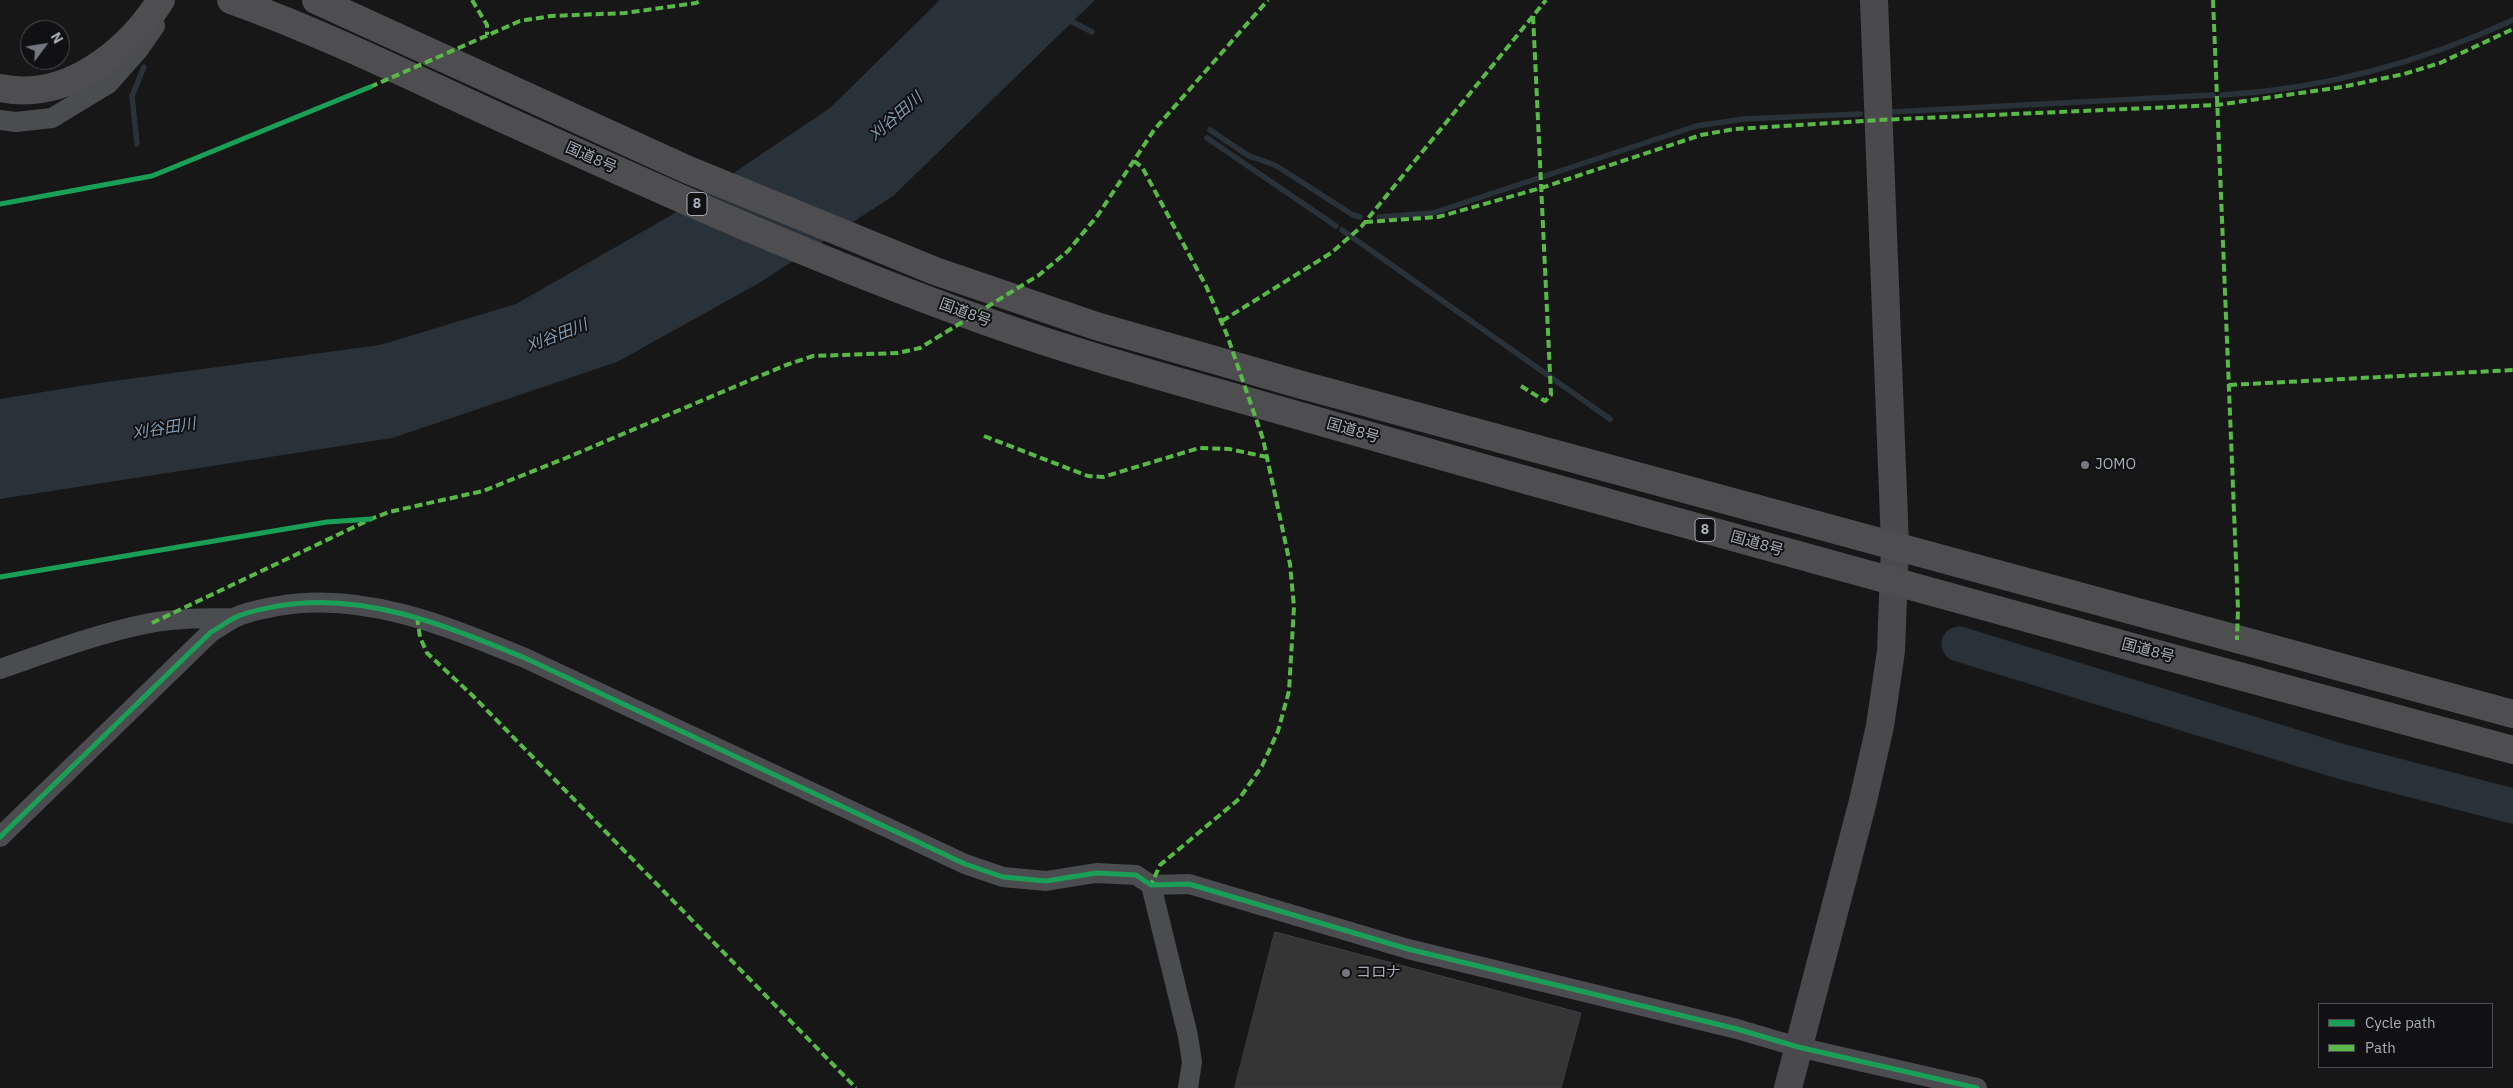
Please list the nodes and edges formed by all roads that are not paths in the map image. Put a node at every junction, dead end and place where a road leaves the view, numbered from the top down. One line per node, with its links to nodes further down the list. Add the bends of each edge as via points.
1 (161, 0): 6 (highway, via 148,21 126,42 103,62 70,82 44,90)
2 (173, 0): 7 (street, via 139,50 108,84 52,118 16,122)
3 (231, 0): 9 (highway, 国道8号 / 8, via 283,18 354,49 669,193 989,323 1150,373)
4 (316, 0): 8 (highway, 国道8号 / 8, via 695,172 935,271 1096,326 1256,372)
5 (1874, 0): 8 (street)
6 (0, 88)
7 (0, 120)
8 (1895, 545): 9 (street); 12 (highway, 国道8号 / 8)
9 (1895, 583): 13 (highway, 国道8号 / 8); 16 (street, via 1891,651 1880,726)
10 (234, 618): 11 (street, via 190,618 152,623 110,633); 14 (street, via 205,638); 15 (street, via 255,610 294,603 353,605 417,617 525,658 965,864 1003,877 1046,881 1104,873 1136,875)
11 (0, 669)
12 (2513, 714)
13 (2513, 750)
14 (0, 837)
15 (1151, 884): 16 (street, via 1189,884 1408,949); 17 (street, via 1188,1036 1192,1062)
16 (1798, 1047): 18 (street); 19 (street)
17 (1188, 1088)
18 (1788, 1088)
19 (1978, 1088)

